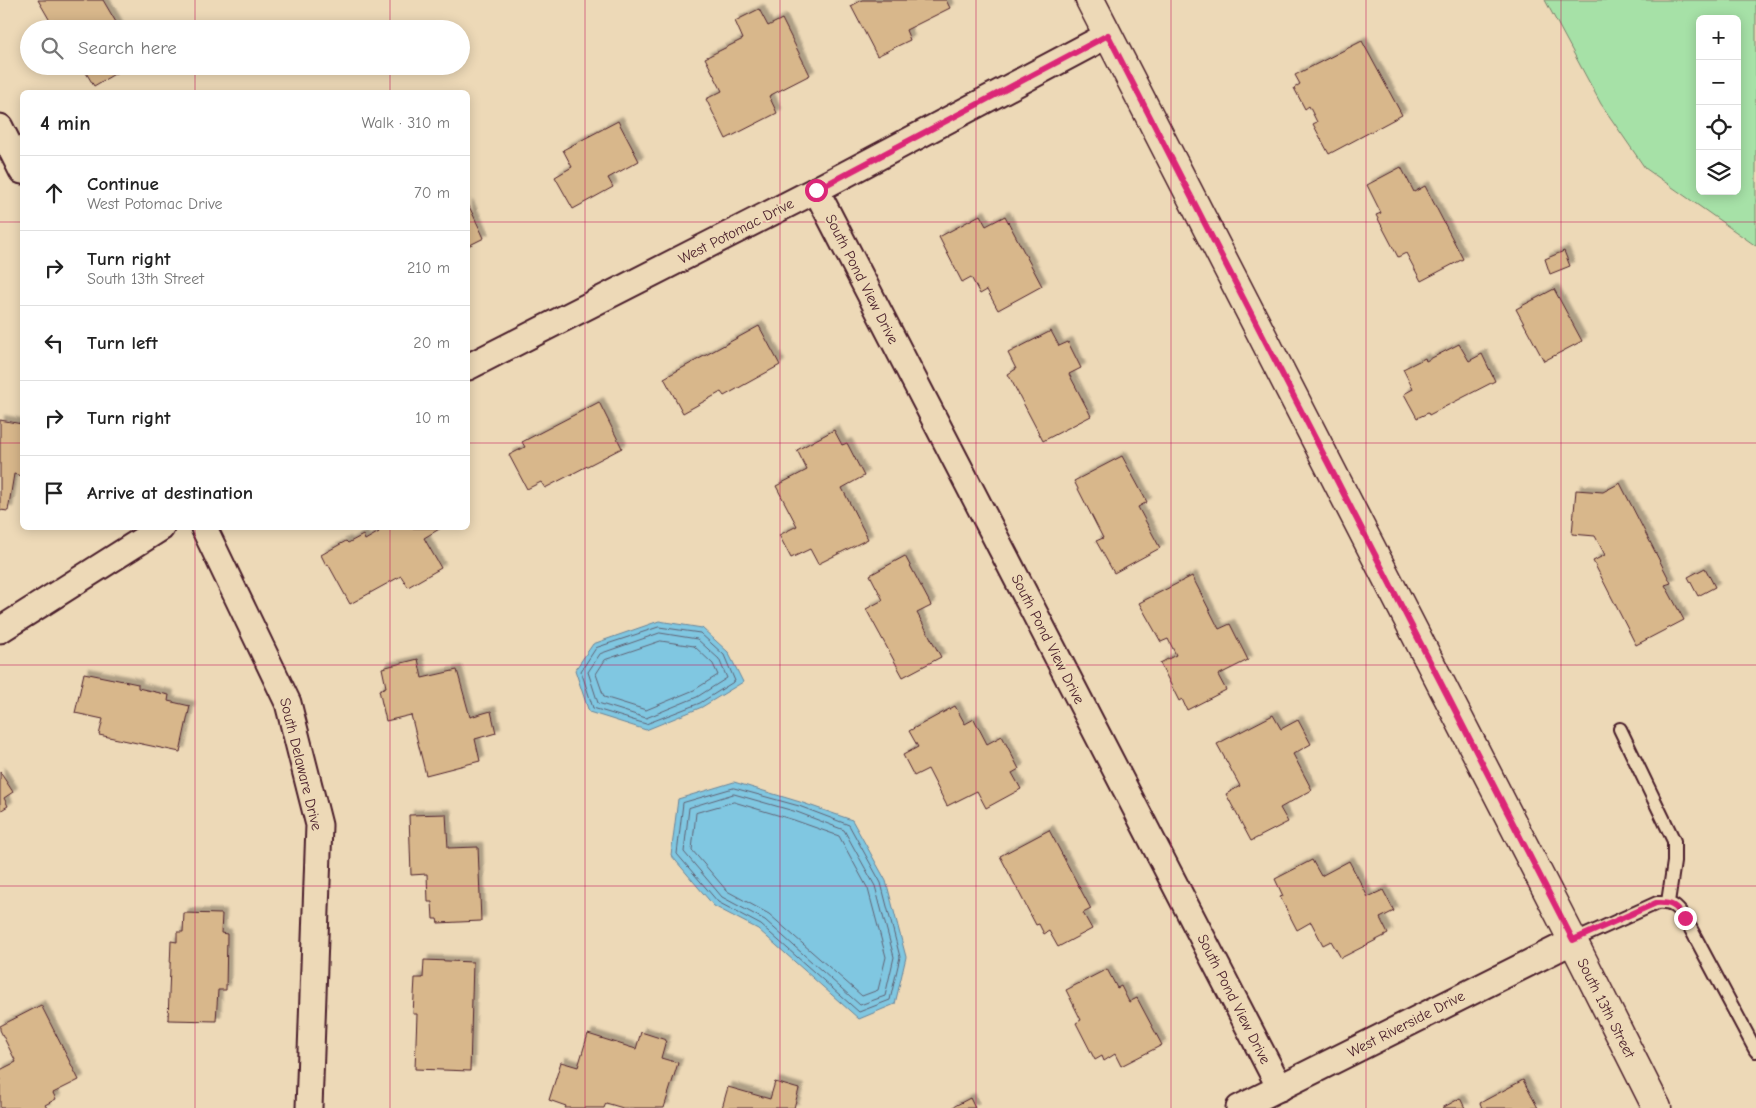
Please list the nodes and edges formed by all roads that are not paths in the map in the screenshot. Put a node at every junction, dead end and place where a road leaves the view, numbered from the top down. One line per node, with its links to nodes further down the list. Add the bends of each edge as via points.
1 (1090, 0): 2 (street, South 13th Street)
2 (1108, 35): 5 (street, West Potomac Drive); 12 (street, South 13th Street)
3 (0, 126): 4 (street)
4 (20, 167)
5 (816, 190): 6 (street, West Potomac Drive); 14 (street, South Pond View Drive)
6 (470, 366)
7 (158, 530): 9 (street)
8 (205, 530): 15 (street, South Delaware Drive, via 288,702 319,826)
9 (0, 630)
10 (1620, 729): 11 (lane, via 1674,841)
11 (1668, 902): 12 (lane, via 1656,903); 13 (lane, via 1676,906 1685,918)
12 (1573, 940): 14 (street, West Riverside Drive); 17 (street, South 13th Street)
13 (1756, 1051)
14 (1280, 1088): 16 (street, West Riverside Drive)
15 (309, 1108)
16 (1239, 1108)
17 (1657, 1108)

